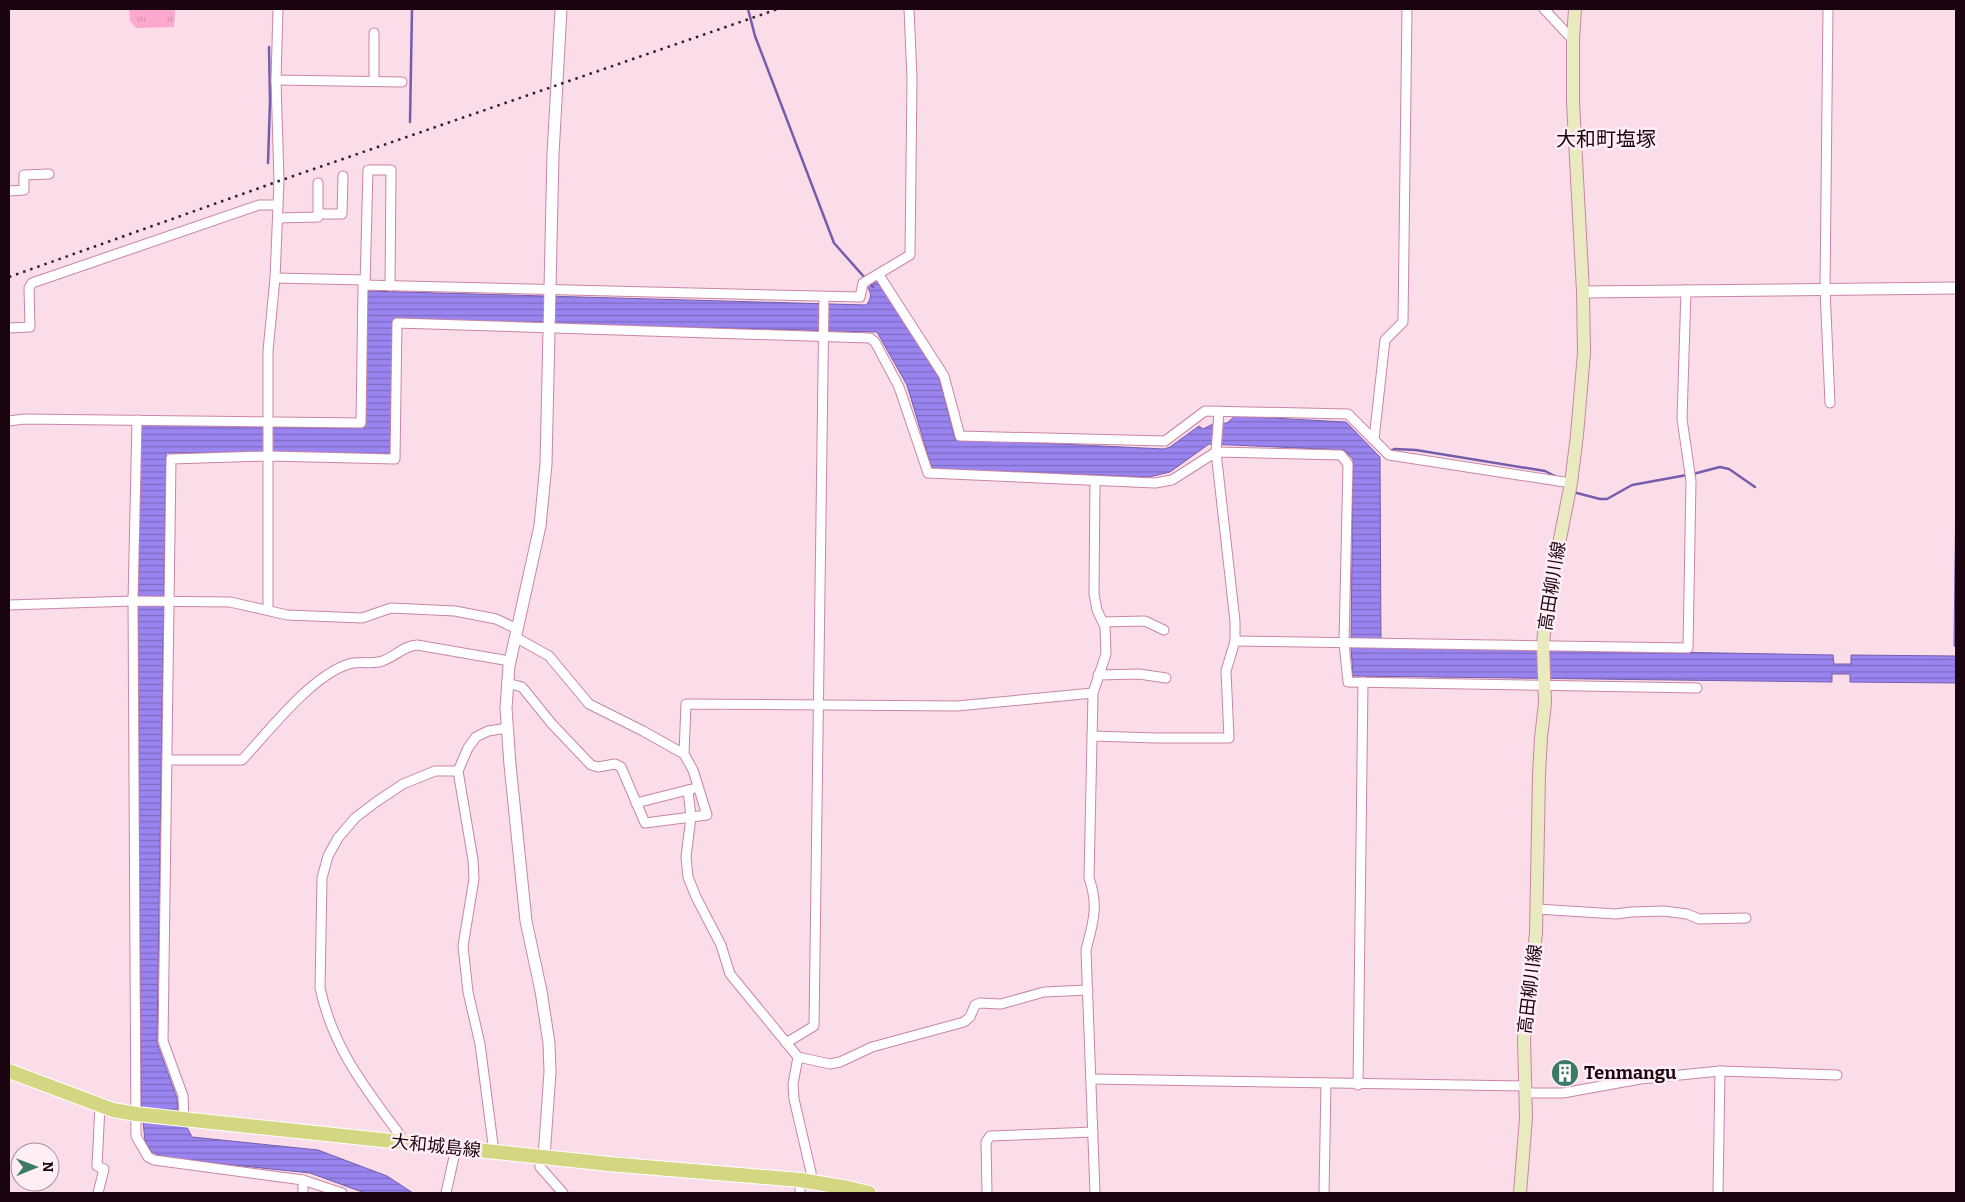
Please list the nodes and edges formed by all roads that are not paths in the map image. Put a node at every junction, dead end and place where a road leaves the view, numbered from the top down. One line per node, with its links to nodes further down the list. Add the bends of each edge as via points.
1 (278, 9): 10 (street)
2 (561, 9): 27 (street, via 555,96)
3 (909, 9): 20 (street, via 912,79 910,255)
4 (1407, 9): 38 (street, via 1402,322 1385,340)
5 (1544, 9): 9 (street)
6 (1575, 9): 9 (main road, 高田柳川線)
7 (1828, 9): 25 (street)
8 (374, 33): 11 (street)
9 (1573, 40): 28 (main road, 高田柳川線)
10 (276, 80): 11 (street); 17 (street)
11 (374, 82): 12 (street)
12 (402, 82)
13 (49, 174): 16 (street, via 24,175 24,190)
14 (342, 176): 18 (street, via 342,214)
15 (318, 183): 18 (street)
16 (9, 192)
17 (278, 205): 19 (street); 31 (street, via 259,206 32,283 29,288 30,327)
18 (318, 214): 19 (street, via 318,217)
19 (278, 218): 21 (street)
20 (879, 275): 29 (street, via 863,283 860,297); 34 (street, via 944,376 960,436 1166,441 1205,411)
21 (275, 278): 22 (street); 37 (street, via 268,351)
22 (365, 283): 23 (street); 23 (street, via 368,170 390,170); 37 (street, via 361,423)
23 (390, 286): 27 (street)
24 (1956, 288): 25 (street)
25 (1825, 289): 26 (street); 33 (street)
26 (1686, 290): 28 (street); 52 (street, via 1682,419 1691,481 1688,648)
27 (550, 291): 29 (street); 30 (street)
28 (1583, 292): 42 (main road, 高田柳川線, via 1584,353)
29 (824, 298): 32 (street)
30 (549, 327): 32 (street); 40 (street, via 397,323 395,459); 49 (street, via 543,499)
31 (9, 328)
32 (822, 336): 41 (street, via 870,338 875,342 899,387 928,474); 61 (street)
33 (1830, 403)
34 (1219, 411): 38 (street, via 1348,414); 39 (street)
35 (137, 420): 36 (street); 37 (street); 44 (street)
36 (9, 421)
37 (268, 422): 40 (street)
38 (1374, 439): 42 (street, via 1389,455)
39 (1216, 452): 41 (street, via 1172,480 1155,483); 50 (street); 51 (street, via 1341,455 1348,464)
40 (268, 456): 43 (street, via 171,459); 46 (street)
41 (1095, 481): 47 (street, via 1094,594)
42 (1571, 483): 52 (main road, 高田柳川線, via 1546,610)
43 (170, 600): 44 (street); 46 (street, via 230,602); 65 (street)
44 (133, 601): 45 (street); 84 (street)
45 (9, 605)
46 (268, 610): 49 (street, via 287,615 362,618 391,608 454,611 496,619)
47 (1103, 622): 48 (street, via 1145,621); 54 (street, via 1106,654)
48 (1164, 630)
49 (516, 633): 53 (street); 64 (street, via 549,656 589,704)
50 (1235, 641): 51 (street); 63 (street, via 1226,671 1229,738)
51 (1344, 643): 52 (street); 56 (street, via 1348,682)
52 (1543, 648): 58 (main road, 高田柳川線)
53 (510, 661): 57 (street); 65 (street, via 407,646 381,662 347,664 320,678 242,760)
54 (1098, 675): 55 (street, via 1139,674); 60 (street)
55 (1166, 678)
56 (1363, 682): 58 (street); 81 (street)
57 (508, 683): 62 (street); 69 (street, via 522,687 591,765 598,768 615,764 621,767)
58 (1545, 683): 59 (street); 71 (main road, 高田柳川線, via 1539,776)
59 (1697, 688)
60 (1093, 693): 61 (street, via 957,706); 63 (street)
61 (817, 705): 64 (street, via 686,704); 74 (street, via 814,1026)
62 (508, 728): 66 (street, via 488,731 476,737); 90 (street, via 526,921 549,1042 550,1072)
63 (1092, 736): 73 (street, via 1089,878 1096,912 1086,950)
64 (684, 754): 67 (street)
65 (168, 760): 85 (street, via 163,1041 183,1096)
66 (458, 770): 87 (street, via 423,775 390,792 355,818 328,856 322,878 320,988 323,1000 338,1045 357,1077); 89 (street, via 474,879 463,946)
67 (699, 787): 68 (street); 70 (street, via 708,815)
68 (688, 790): 69 (street); 70 (street)
69 (636, 803): 70 (street, via 645,823)
70 (691, 817): 74 (street, via 686,857 688,877 696,897 721,945 730,974)
71 (1537, 909): 72 (street, via 1616,914 1664,911 1699,919); 82 (main road, 高田柳川線, via 1524,1038)
72 (1746, 918)
73 (1088, 990): 75 (street, via 1044,992 1001,1004 980,1003 975,1005 964,1022 872,1047 840,1062 830,1064); 79 (street)
74 (786, 1043): 75 (street)
75 (798, 1058): 92 (street, via 794,1099 811,1172)
76 (9, 1071): 83 (main road, 大和城島線)
77 (1720, 1071): 78 (street); 82 (street, via 1562,1093); 103 (street)
78 (1837, 1075)
79 (1091, 1080): 80 (street); 86 (street)
80 (1326, 1083): 81 (street); 101 (street)
81 (1358, 1084): 82 (street)
82 (1525, 1089): 102 (main road, 高田柳川線)
83 (100, 1105): 84 (main road, 大和城島線); 93 (street, via 97,1166 104,1169)
84 (136, 1114): 85 (main road, 大和城島線); 91 (street, via 136,1136 148,1157 154,1160)
85 (184, 1120): 87 (main road, 大和城島線)
86 (1093, 1132): 99 (street, via 990,1136 986,1142); 100 (street)
87 (406, 1142): 88 (main road, 大和城島線)
88 (456, 1148): 89 (main road, 大和城島線); 96 (street)
89 (494, 1152): 90 (main road, 大和城島線)
90 (542, 1156): 92 (main road, 大和城島線); 97 (street, via 540,1167)
91 (303, 1180): 94 (street); 95 (street)
92 (804, 1185): 98 (main road, 大和城島線)
93 (98, 1193)
94 (303, 1193)
95 (342, 1193)
96 (446, 1193)
97 (563, 1193)
98 (869, 1193)
99 (987, 1193)
100 (1095, 1193)
101 (1324, 1193)
102 (1520, 1193)
103 (1718, 1193)

